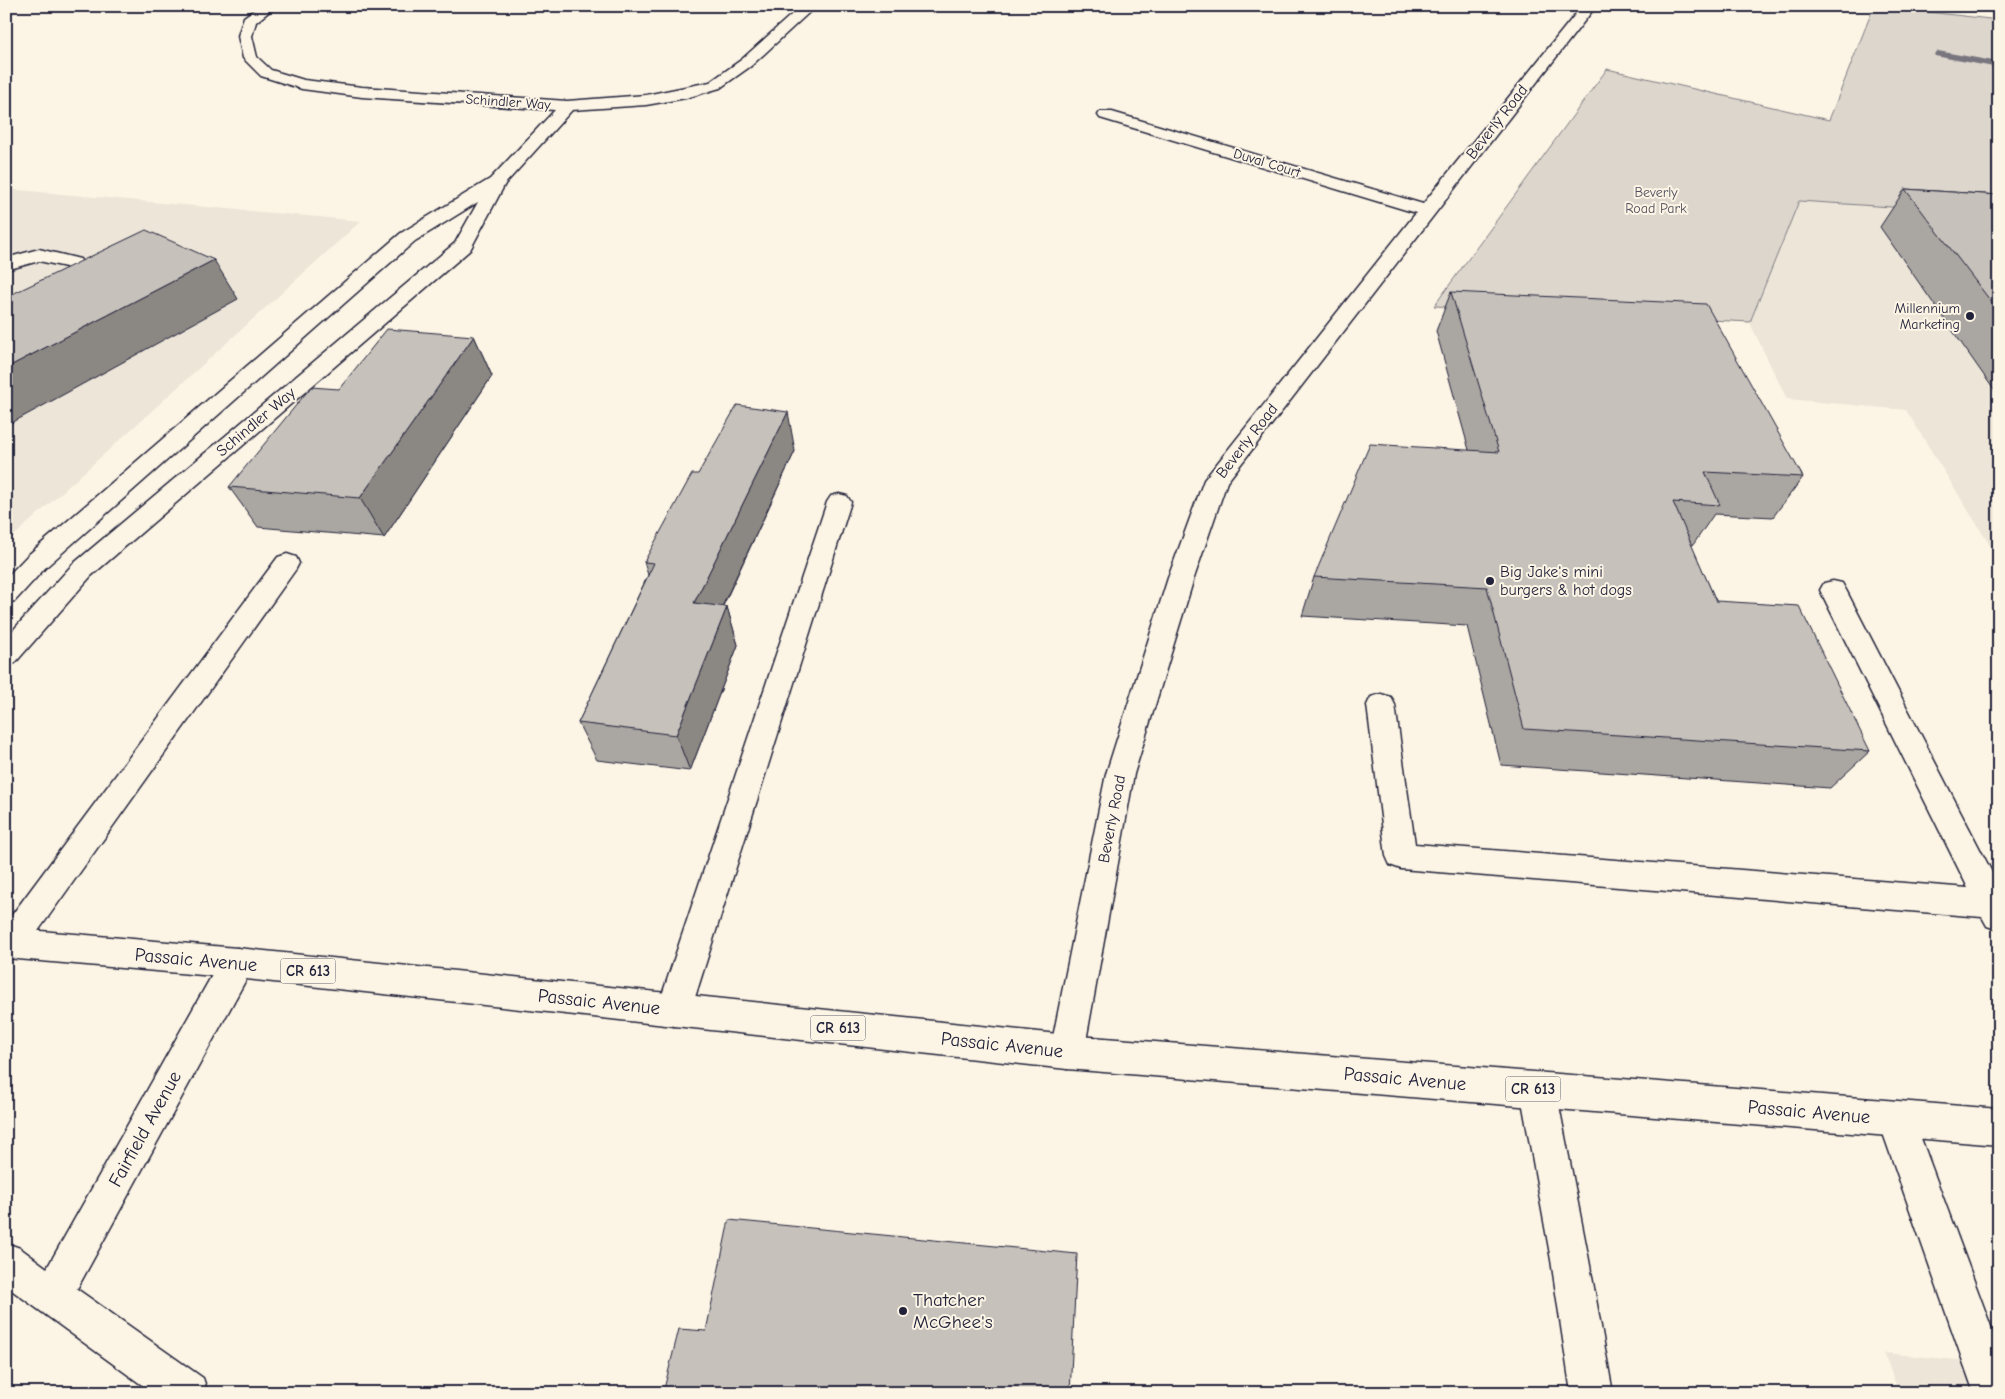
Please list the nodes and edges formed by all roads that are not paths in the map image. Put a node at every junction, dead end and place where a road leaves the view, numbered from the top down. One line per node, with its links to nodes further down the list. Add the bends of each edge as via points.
1 (269, 6): 4 (street, Schindler Way, via 249,20 245,36 250,58 266,73 302,84 362,92)
2 (809, 6): 4 (street, Schindler Way, via 746,63 715,85 646,100)
3 (1589, 6): 7 (street, Beverly Road)
4 (567, 106): 6 (street, Schindler Way)
5 (1106, 115): 7 (street, Duval Court)
6 (497, 182): 13 (street, Schindler Way, via 408,237 36,562); 14 (street, Schindler Way, via 463,246 82,570)
7 (1427, 211): 20 (street, Beverly Road, via 1216,480 1181,578 1120,774)
8 (6, 264): 9 (street, via 39,255 73,263 77,270 65,282)
9 (6, 311)
10 (839, 502): 19 (street)
11 (287, 563): 17 (street)
12 (1833, 590): 16 (street)
13 (6, 594)
14 (6, 656)
15 (1381, 705): 16 (street, via 1401,856)
16 (1995, 911)
17 (8, 943): 18 (street, Passaic Avenue / CR 613)
18 (237, 963): 19 (street, Passaic Avenue / CR 613); 25 (street, Fairfield Avenue)
19 (674, 1010): 20 (street, Passaic Avenue / CR 613)
20 (1067, 1052): 21 (street, Passaic Avenue / CR 613)
21 (1538, 1090): 22 (street, Passaic Avenue / CR 613); 27 (street)
22 (1896, 1119): 23 (street, Passaic Avenue / CR 613); 28 (street)
23 (1999, 1127)
24 (6, 1262): 25 (street)
25 (53, 1295): 26 (street)
26 (184, 1391)
27 (1592, 1393)
28 (1994, 1393)

